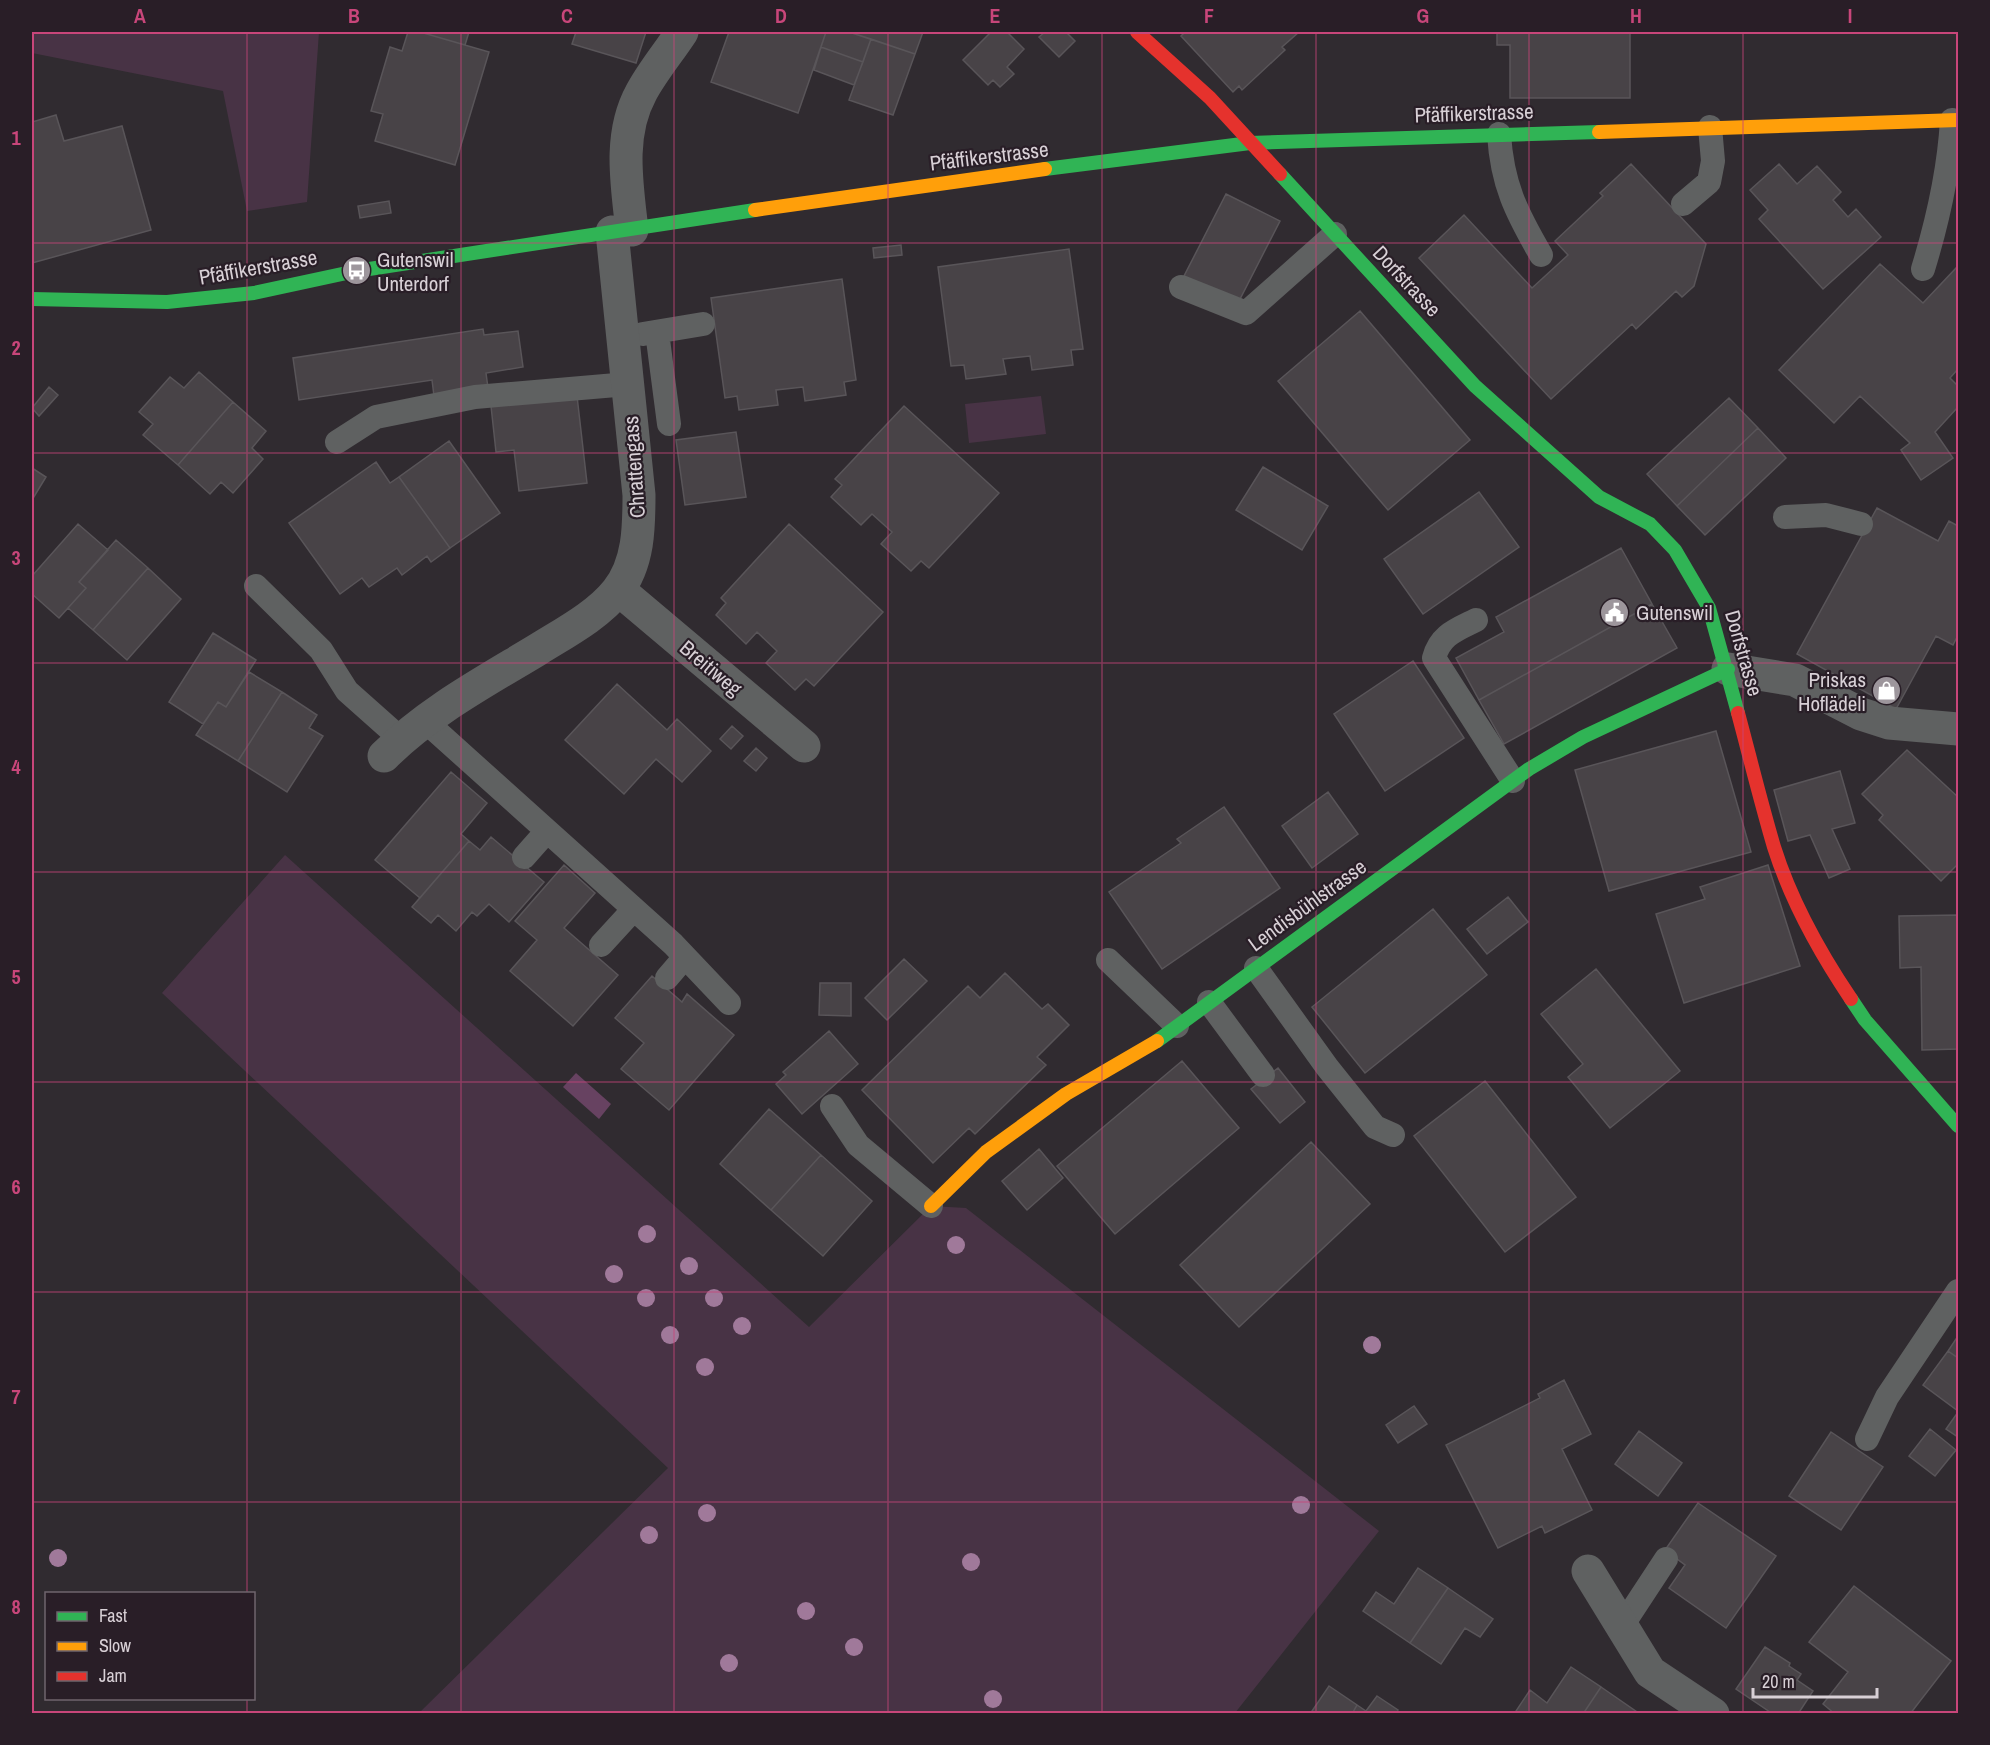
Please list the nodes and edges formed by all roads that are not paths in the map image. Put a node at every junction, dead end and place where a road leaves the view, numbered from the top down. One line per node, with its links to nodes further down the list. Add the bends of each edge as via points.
1 (682, 32): 8 (street, Chrattengass, via 633,110 625,161)
2 (1137, 32): 6 (street, Dorfstrasse, via 1210,98)
3 (1955, 120): 4 (street, Pfäffikerstrasse); 11 (lane, via 1936,224)
4 (1710, 127): 5 (street, Pfäffikerstrasse); 7 (lane, via 1713,161 1709,183)
5 (1499, 134): 6 (street, Pfäffikerstrasse); 10 (lane, via 1501,167 1520,218)
6 (1250, 142): 8 (street, Pfäffikerstrasse, via 875,191); 9 (street, Dorfstrasse)
7 (1683, 204)
8 (622, 231): 13 (street, Pfäffikerstrasse, via 356,271 254,293 167,302); 16 (street, Chrattengass)
9 (1335, 234): 12 (lane, via 1246,313); 25 (street, Dorfstrasse, via 1475,386 1599,497 1650,524 1675,549 1709,608)
10 (1541, 255)
11 (1923, 269)
12 (1181, 287)
13 (32, 299)
14 (703, 324): 15 (lane)
15 (657, 332): 16 (lane); 18 (lane)
16 (623, 337): 17 (street, Chrattengass)
17 (628, 384): 19 (lane, via 475,398 376,417); 23 (street, Chrattengass, via 639,527 633,558)
18 (669, 424)
19 (337, 442)
20 (1785, 517): 21 (lane, via 1826,515)
21 (1860, 524)
22 (256, 586): 27 (lane, via 321,650 347,691)
23 (618, 590): 27 (street, Chrattengass, via 566,632 441,708); 28 (street, Breitiweg)
24 (1476, 620): 29 (lane, via 1437,644 1434,658)
25 (1728, 669): 26 (street, via 1796,680 1861,714 1889,723); 29 (street, Lendisbühlstrasse, via 1583,737); 43 (street, Dorfstrasse, via 1774,849 1803,916 1829,966 1865,1020)
26 (1959, 729)
27 (404, 739): 30 (lane)
28 (804, 746)
29 (1513, 781): 36 (street, Lendisbühlstrasse)
30 (547, 831): 31 (lane); 32 (lane)
31 (524, 857)
32 (634, 909): 33 (lane); 34 (lane)
33 (601, 945)
34 (685, 957): 37 (lane); 39 (lane)
35 (1108, 960): 40 (lane)
36 (1256, 968): 38 (street, Lendisbühlstrasse); 44 (lane, via 1375,1127)
37 (667, 978)
38 (1209, 1002): 40 (street, Lendisbühlstrasse); 41 (lane)
39 (729, 1003)
40 (1177, 1026): 45 (street, Lendisbühlstrasse, via 1146,1049 1066,1094 986,1152)
41 (1263, 1076)
42 (832, 1106): 45 (lane, via 858,1145)
43 (1959, 1126)
44 (1393, 1136)
45 (931, 1206)
46 (1959, 1291): 47 (lane, via 1887,1397)
47 (1867, 1439)
48 (1666, 1559): 50 (lane)
49 (1588, 1571): 50 (street)
50 (1622, 1626): 51 (street, via 1650,1672)
51 (1713, 1713)

